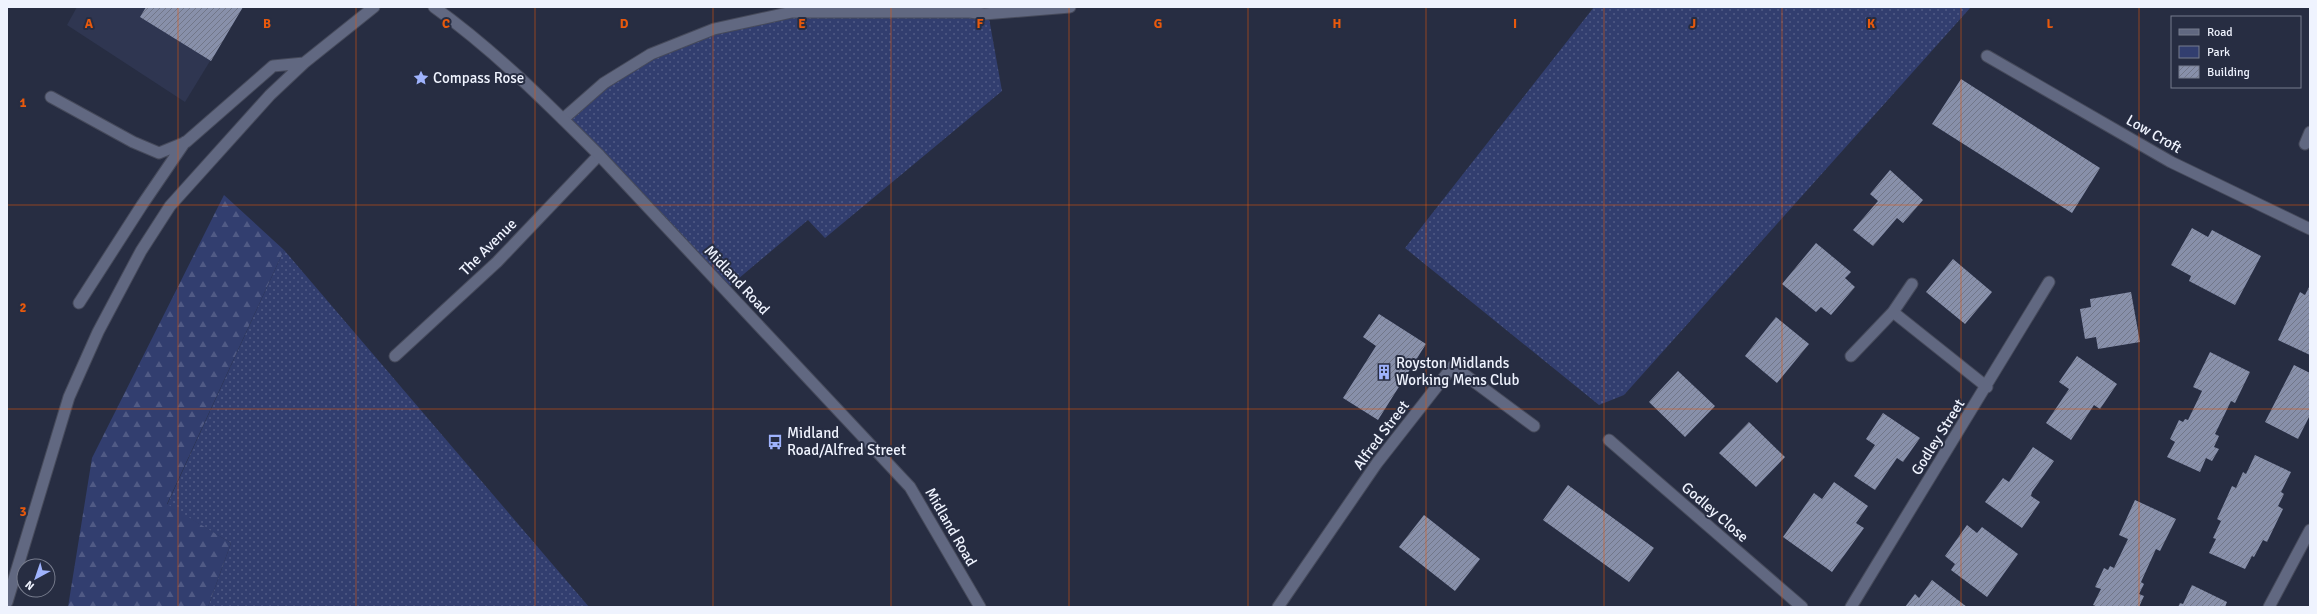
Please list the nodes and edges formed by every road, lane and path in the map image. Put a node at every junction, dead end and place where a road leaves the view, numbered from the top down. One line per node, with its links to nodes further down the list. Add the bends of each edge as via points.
1 (374, 7): 5 (street)
2 (434, 7): 7 (street, Midland Road, via 459,25)
3 (1070, 7): 7 (street, via 984,14 792,12 714,29 650,54 604,83)
4 (1987, 56): 12 (street, Low Croft, via 2171,162)
5 (304, 63): 9 (street, via 273,66); 23 (street, via 270,95 195,177 170,206 141,251 98,332 69,397)
6 (50, 96): 9 (street, via 133,142 159,153)
7 (563, 119): 11 (street, Midland Road)
8 (2310, 132): 10 (street)
9 (186, 142): 15 (street)
10 (2305, 144)
11 (599, 155): 17 (street, The Avenue, via 497,262); 24 (street, Midland Road, via 910,487)
12 (2310, 229)
13 (2049, 282): 19 (street, Godley Street)
14 (1912, 284): 16 (street)
15 (79, 303)
16 (1893, 312): 18 (street); 19 (street)
17 (395, 356)
18 (1851, 356)
19 (1986, 387): 27 (street, Godley Street)
20 (1534, 426): 25 (street, Alfred Street, via 1453,366 1377,464)
21 (1609, 440): 26 (street, Godley Close)
22 (2310, 530): 28 (street)
23 (7, 602)
24 (980, 607)
25 (1278, 607)
26 (1802, 607)
27 (1851, 607)
28 (2269, 607)

